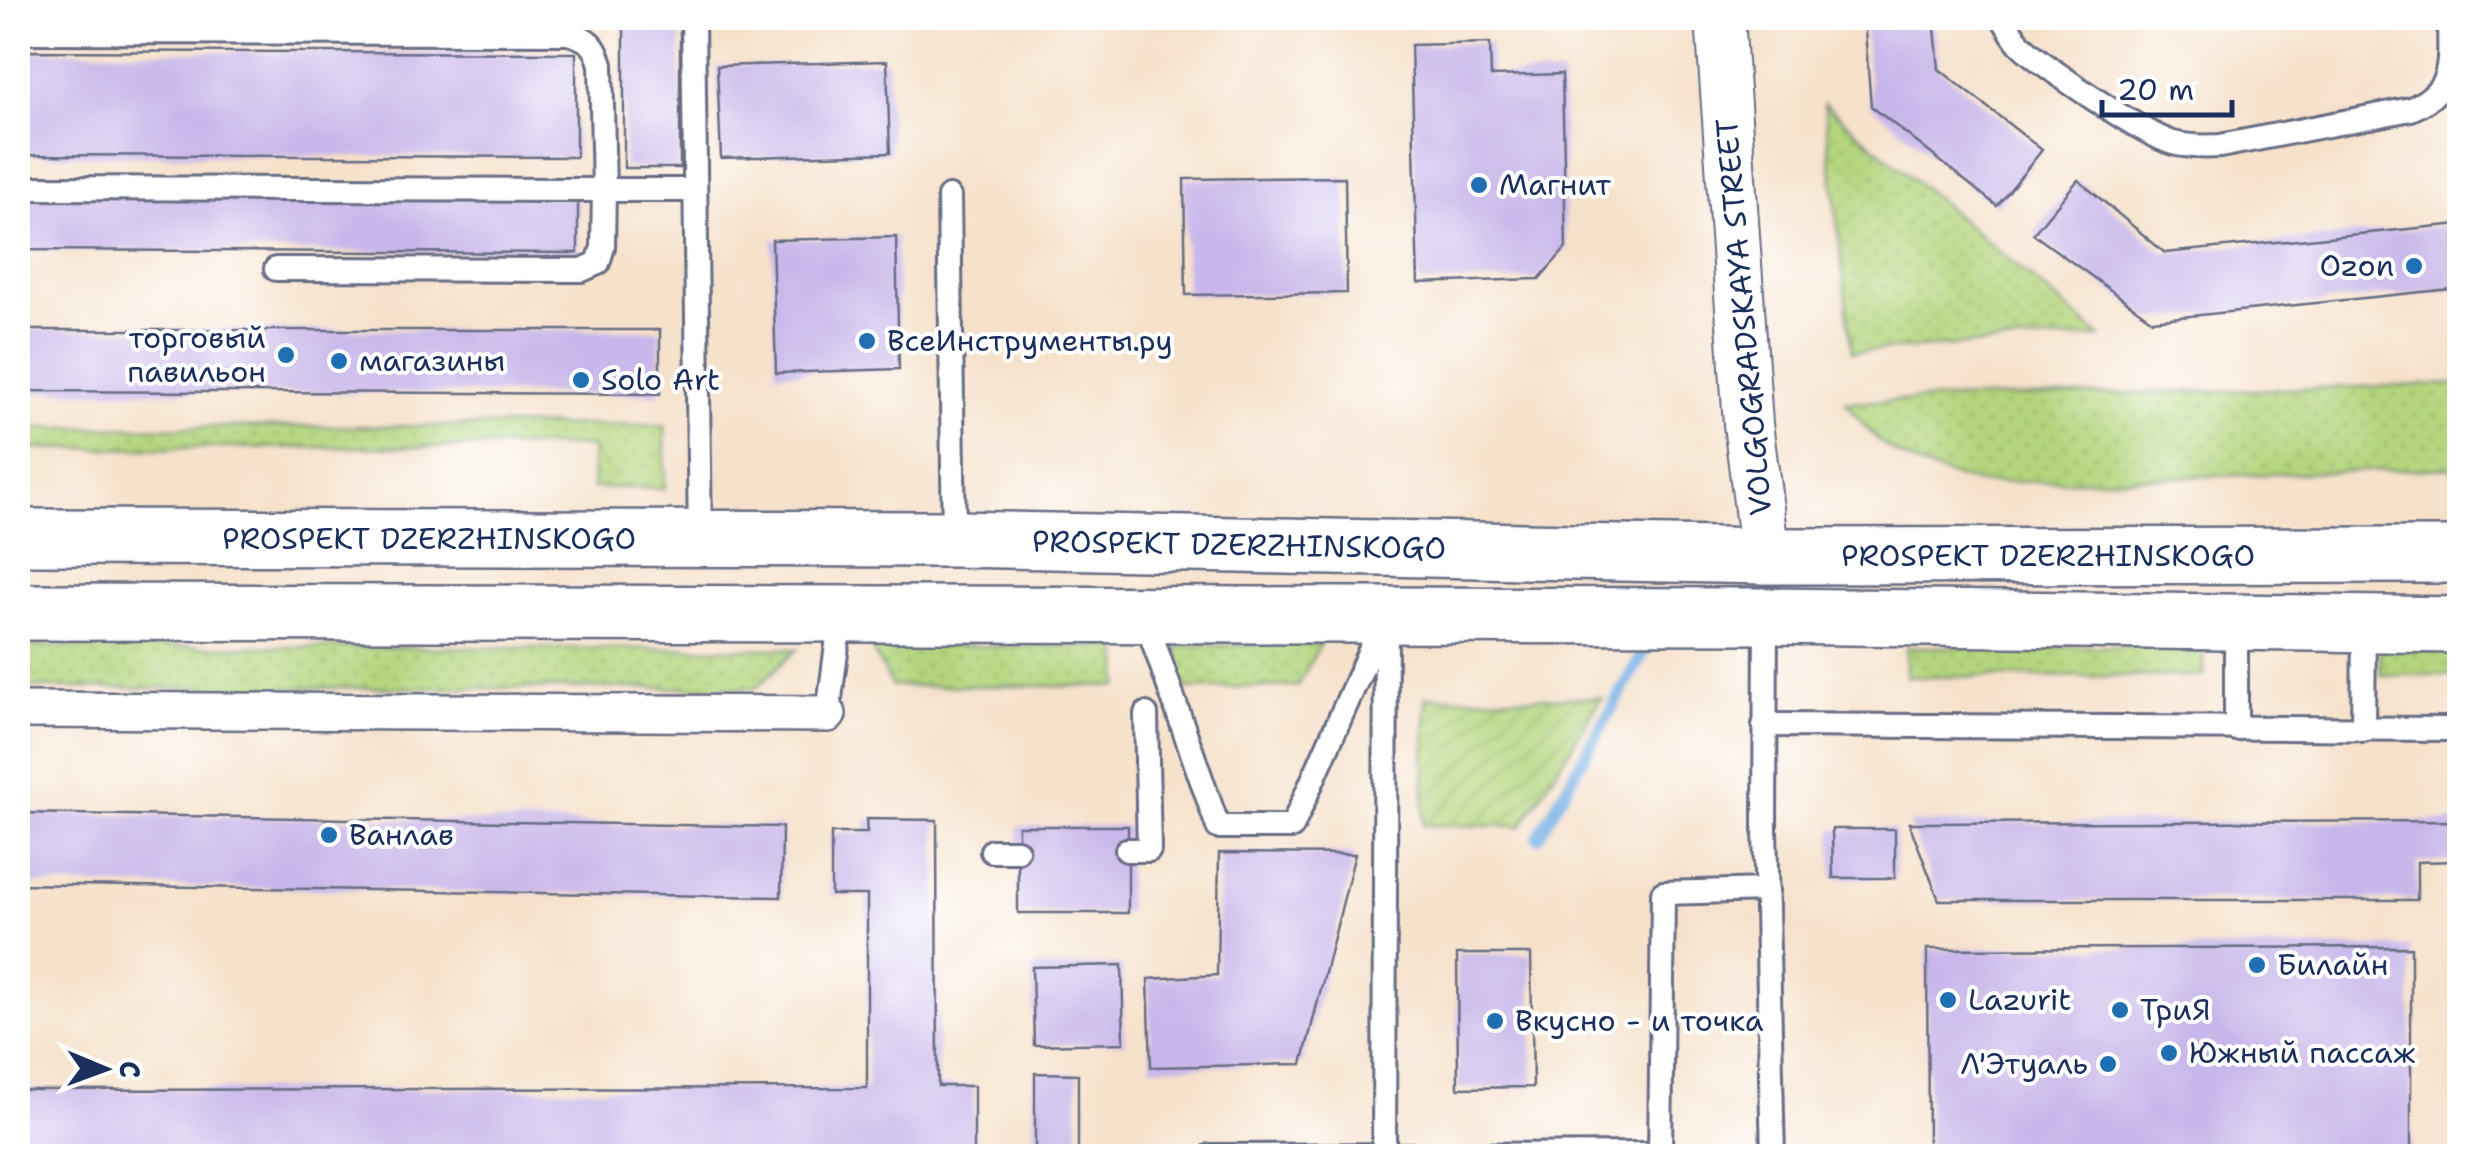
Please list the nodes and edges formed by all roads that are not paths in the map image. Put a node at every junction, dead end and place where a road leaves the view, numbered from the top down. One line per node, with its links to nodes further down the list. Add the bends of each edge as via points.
1 (693, 18): 8 (lane)
2 (1720, 18): 15 (street, VOLGOGRADSKAYA STREET, via 1748,424)
3 (2002, 18): 4 (lane, via 2036,58 2146,130 2194,147 2430,100 2444,84)
4 (2449, 18)
5 (18, 32): 7 (lane, via 584,37 602,65)
6 (18, 188): 7 (lane)
7 (604, 190): 8 (lane); 10 (lane, via 603,247 598,263 582,270)
8 (695, 190): 13 (lane)
9 (950, 197): 12 (lane)
10 (276, 269)
11 (18, 537): 13 (street, PROSPEKT DZERZHINSKOGO)
12 (954, 539): 13 (street, PROSPEKT DZERZHINSKOGO); 15 (street, PROSPEKT DZERZHINSKOGO)
13 (700, 540)
14 (2460, 555): 15 (street, PROSPEKT DZERZHINSKOGO)
15 (1765, 556): 20 (street, VOLGOGRADSKAYA STREET)
16 (18, 612): 17 (street, PROSPEKT DZERZHINSKOGO)
17 (841, 614): 18 (street, PROSPEKT DZERZHINSKOGO); 25 (lane)
18 (1144, 615): 19 (street, PROSPEKT DZERZHINSKOGO); 19 (lane, via 1218,826 1255,827 1292,827)
19 (1386, 616): 20 (street, PROSPEKT DZERZHINSKOGO); 35 (lane)
20 (1766, 616): 21 (street, PROSPEKT DZERZHINSKOGO); 27 (lane)
21 (2236, 622): 22 (street, PROSPEKT DZERZHINSKOGO); 29 (lane)
22 (2364, 624): 23 (street, PROSPEKT DZERZHINSKOGO); 30 (lane)
23 (2460, 625)
24 (18, 710): 25 (street)
25 (828, 714)
26 (1146, 714): 32 (lane, via 1149,850)
27 (1764, 726): 29 (lane); 34 (lane)
28 (2448, 728): 30 (lane)
29 (2236, 730): 30 (lane)
30 (2362, 730)
31 (1018, 850): 33 (lane)
32 (1128, 850)
33 (992, 851)
34 (1767, 890): 36 (lane, via 1663,892); 38 (lane)
35 (1384, 1154): 36 (lane); 37 (lane)
36 (1660, 1155)
37 (1210, 1156)
38 (1773, 1156)

